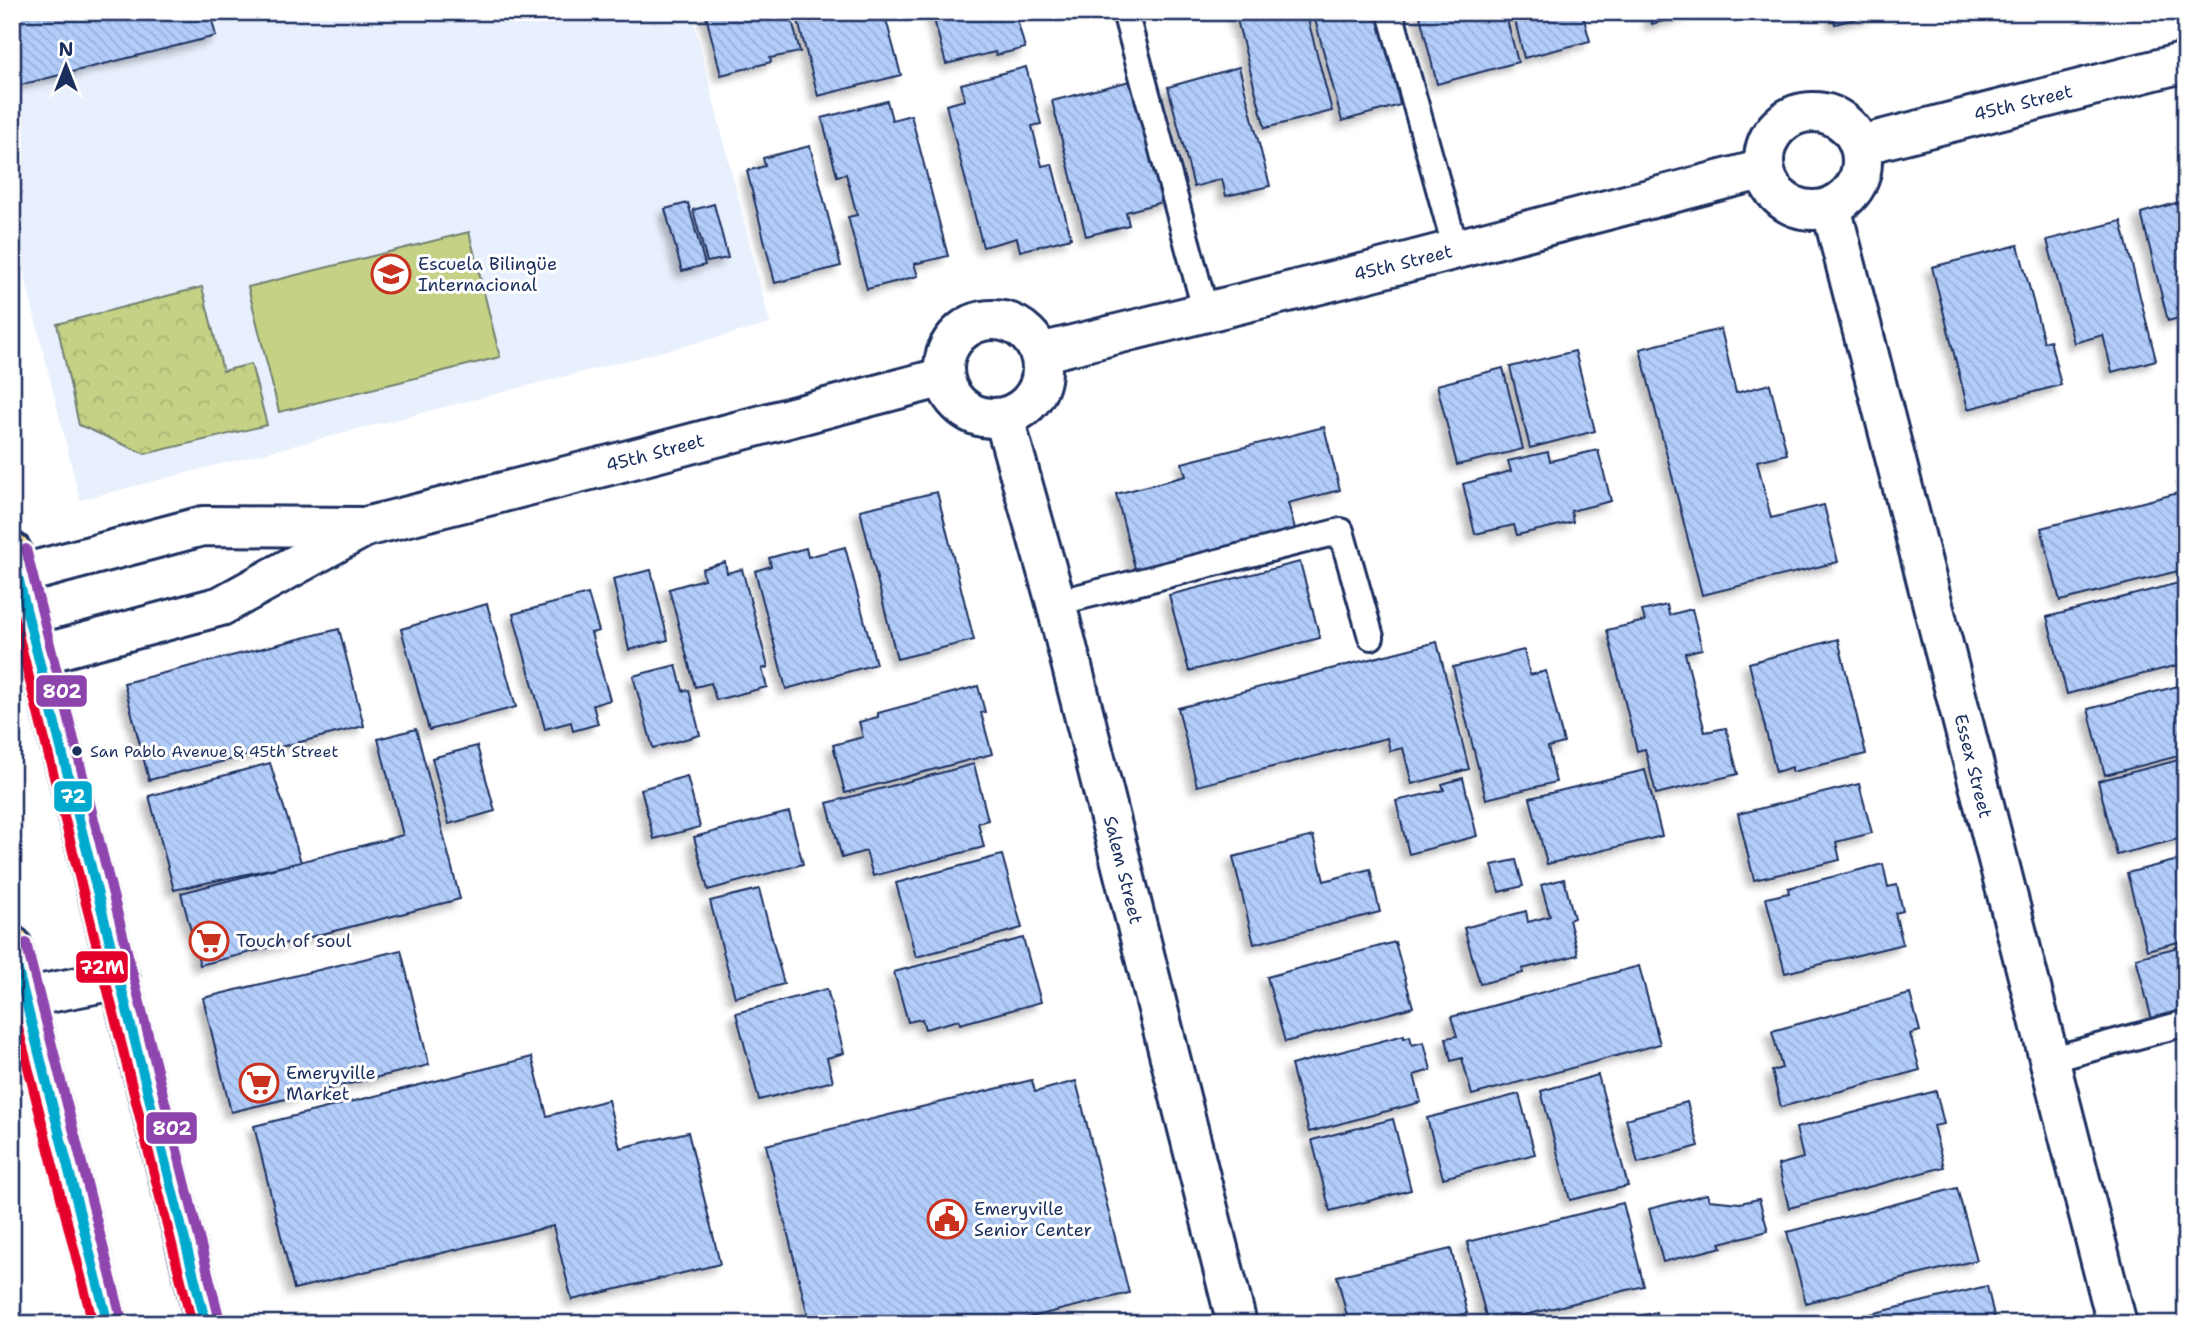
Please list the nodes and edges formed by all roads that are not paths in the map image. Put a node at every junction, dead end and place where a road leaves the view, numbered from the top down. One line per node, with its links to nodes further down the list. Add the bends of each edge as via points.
1 (1125, 12): 8 (lane)
2 (1390, 12): 7 (lane)
3 (2186, 62): 4 (street, 45th Street)
4 (1861, 145): 5 (street, via 1845,122 1833,116 1820,112 1794,115 1772,131); 6 (street, via 1863,164 1857,184)
5 (1764, 169): 6 (street, via 1774,191 1793,206 1809,210); 7 (street, 45th Street)
6 (1831, 207): 21 (street, Essex Street)
7 (1456, 250): 8 (street, 45th Street)
8 (1206, 313): 9 (street, 45th Street)
9 (1040, 353): 10 (street, via 1034,341 1013,324 987,320 963,329 954,339 947,351); 11 (street, via 1043,366 1037,394 1017,413)
10 (944, 377): 11 (street, via 948,393 971,415); 12 (street, 45th Street)
11 (1004, 418): 14 (street, Salem Street)
12 (365, 527): 13 (street, 45th Street, via 203,526); 16 (street, 45th Street, via 220,606)
13 (14, 569): 16 (main road)
14 (1056, 603): 15 (lane, via 1341,531); 24 (street, Salem Street)
15 (1371, 637)
16 (25, 653): 18 (main road)
17 (12, 946): 19 (main road)
18 (120, 979): 19 (street); 23 (main road)
19 (19, 999): 22 (main road)
20 (2186, 1023): 21 (lane)
21 (2049, 1060): 25 (street, Essex Street)
22 (108, 1324)
23 (206, 1324)
24 (1237, 1324)
25 (2117, 1324)

